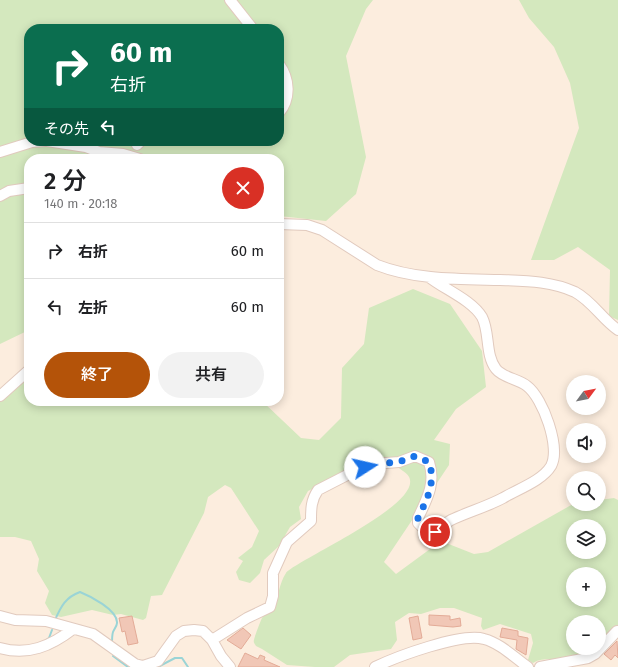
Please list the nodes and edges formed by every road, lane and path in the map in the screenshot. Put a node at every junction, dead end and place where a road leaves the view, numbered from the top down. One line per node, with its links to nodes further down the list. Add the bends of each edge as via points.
1 (230, 0): 2 (street)
2 (249, 24)
3 (284, 75): 4 (street, via 288,96)
4 (284, 107)
5 (24, 144): 7 (street)
6 (79, 146): 8 (street, via 86,147)
7 (0, 152)
8 (94, 154)
9 (24, 189): 10 (street, via 8,191)
10 (0, 196)
11 (284, 224): 12 (street, via 307,225 322,230 377,265)
12 (429, 277): 13 (street, via 534,281 558,285 576,293 591,304); 19 (street, via 481,316 497,371 527,385 535,393 549,422 554,457 551,466 543,475 489,505 448,522 435,532 427,532 418,523 431,488 432,473 429,462 415,456 399,462 374,464 349,474 318,490 312,499 311,521 287,542 273,573 273,596 270,607)
13 (618, 330)
14 (24, 374): 15 (street)
15 (0, 396)
16 (0, 616): 17 (street, via 16,620 46,621)
17 (73, 629): 19 (street, via 93,634 135,664 143,666 158,661 176,636 184,631 203,631); 20 (street, via 58,640 38,649 19,652)
18 (617, 631): 24 (street, via 588,658)
19 (212, 640): 21 (street)
20 (0, 648)
21 (230, 667)
22 (375, 667): 23 (street, via 396,657 432,646 457,640 484,638)
23 (528, 667)
24 (540, 667)

